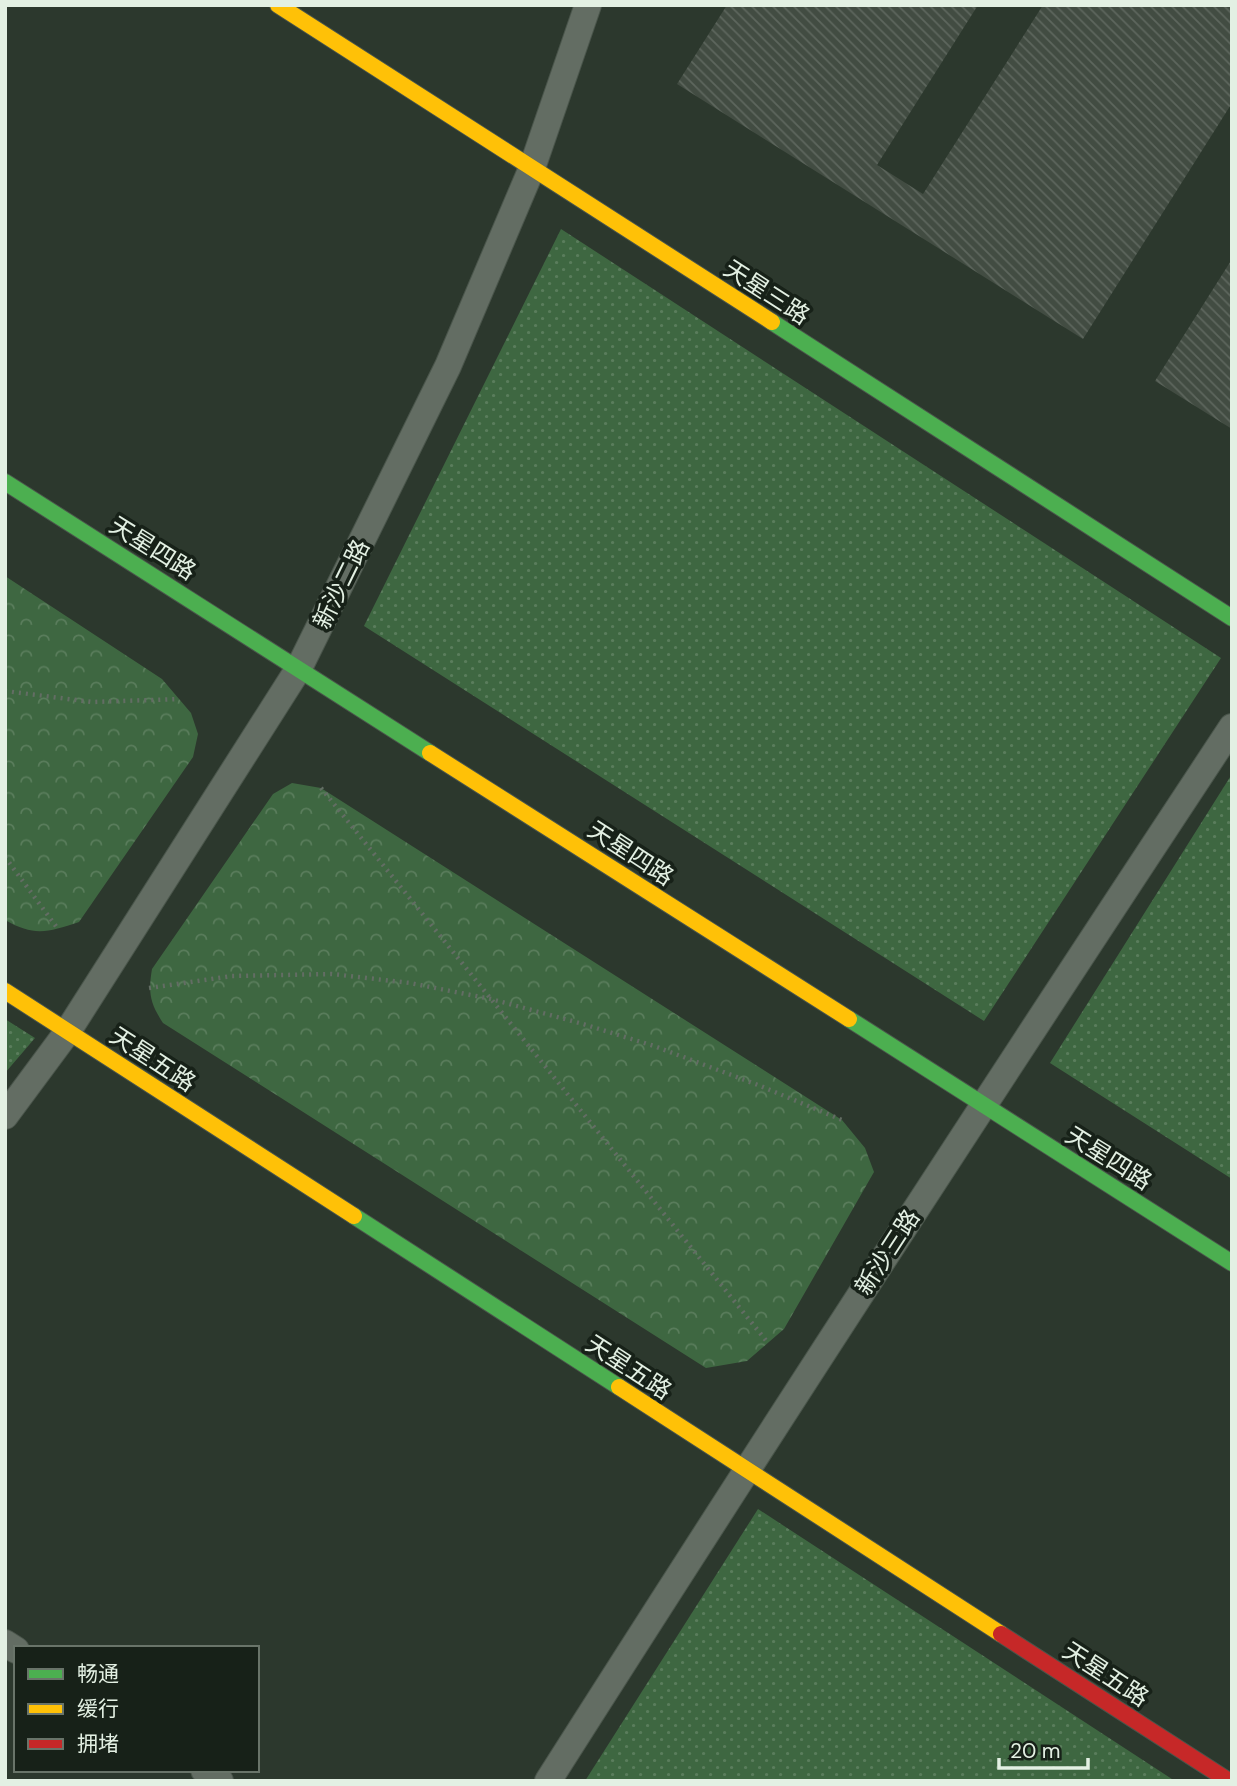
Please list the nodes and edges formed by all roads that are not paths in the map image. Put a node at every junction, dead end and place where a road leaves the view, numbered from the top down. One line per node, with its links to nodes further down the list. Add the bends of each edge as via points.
1 (278, 5): 3 (street, 天星三路)
2 (588, 5): 3 (street, 新沙二路)
3 (532, 168): 5 (street, 天星三路); 6 (street, 新沙二路, via 448,366)
4 (5, 482): 6 (street, 天星四路)
5 (1232, 618)
6 (299, 668): 9 (street, 新沙二路); 10 (street, 天星四路)
7 (1232, 727): 10 (street, 新沙三路)
8 (5, 991): 9 (street, 天星五路)
9 (68, 1031): 11 (street, 新沙二路); 13 (street, 天星五路)
10 (983, 1104): 12 (street, 天星四路); 13 (street, 新沙三路)
11 (5, 1116)
12 (1232, 1263)
13 (746, 1469): 14 (street, 新沙三路); 15 (street, 天星五路)
14 (548, 1781)
15 (1229, 1781)

